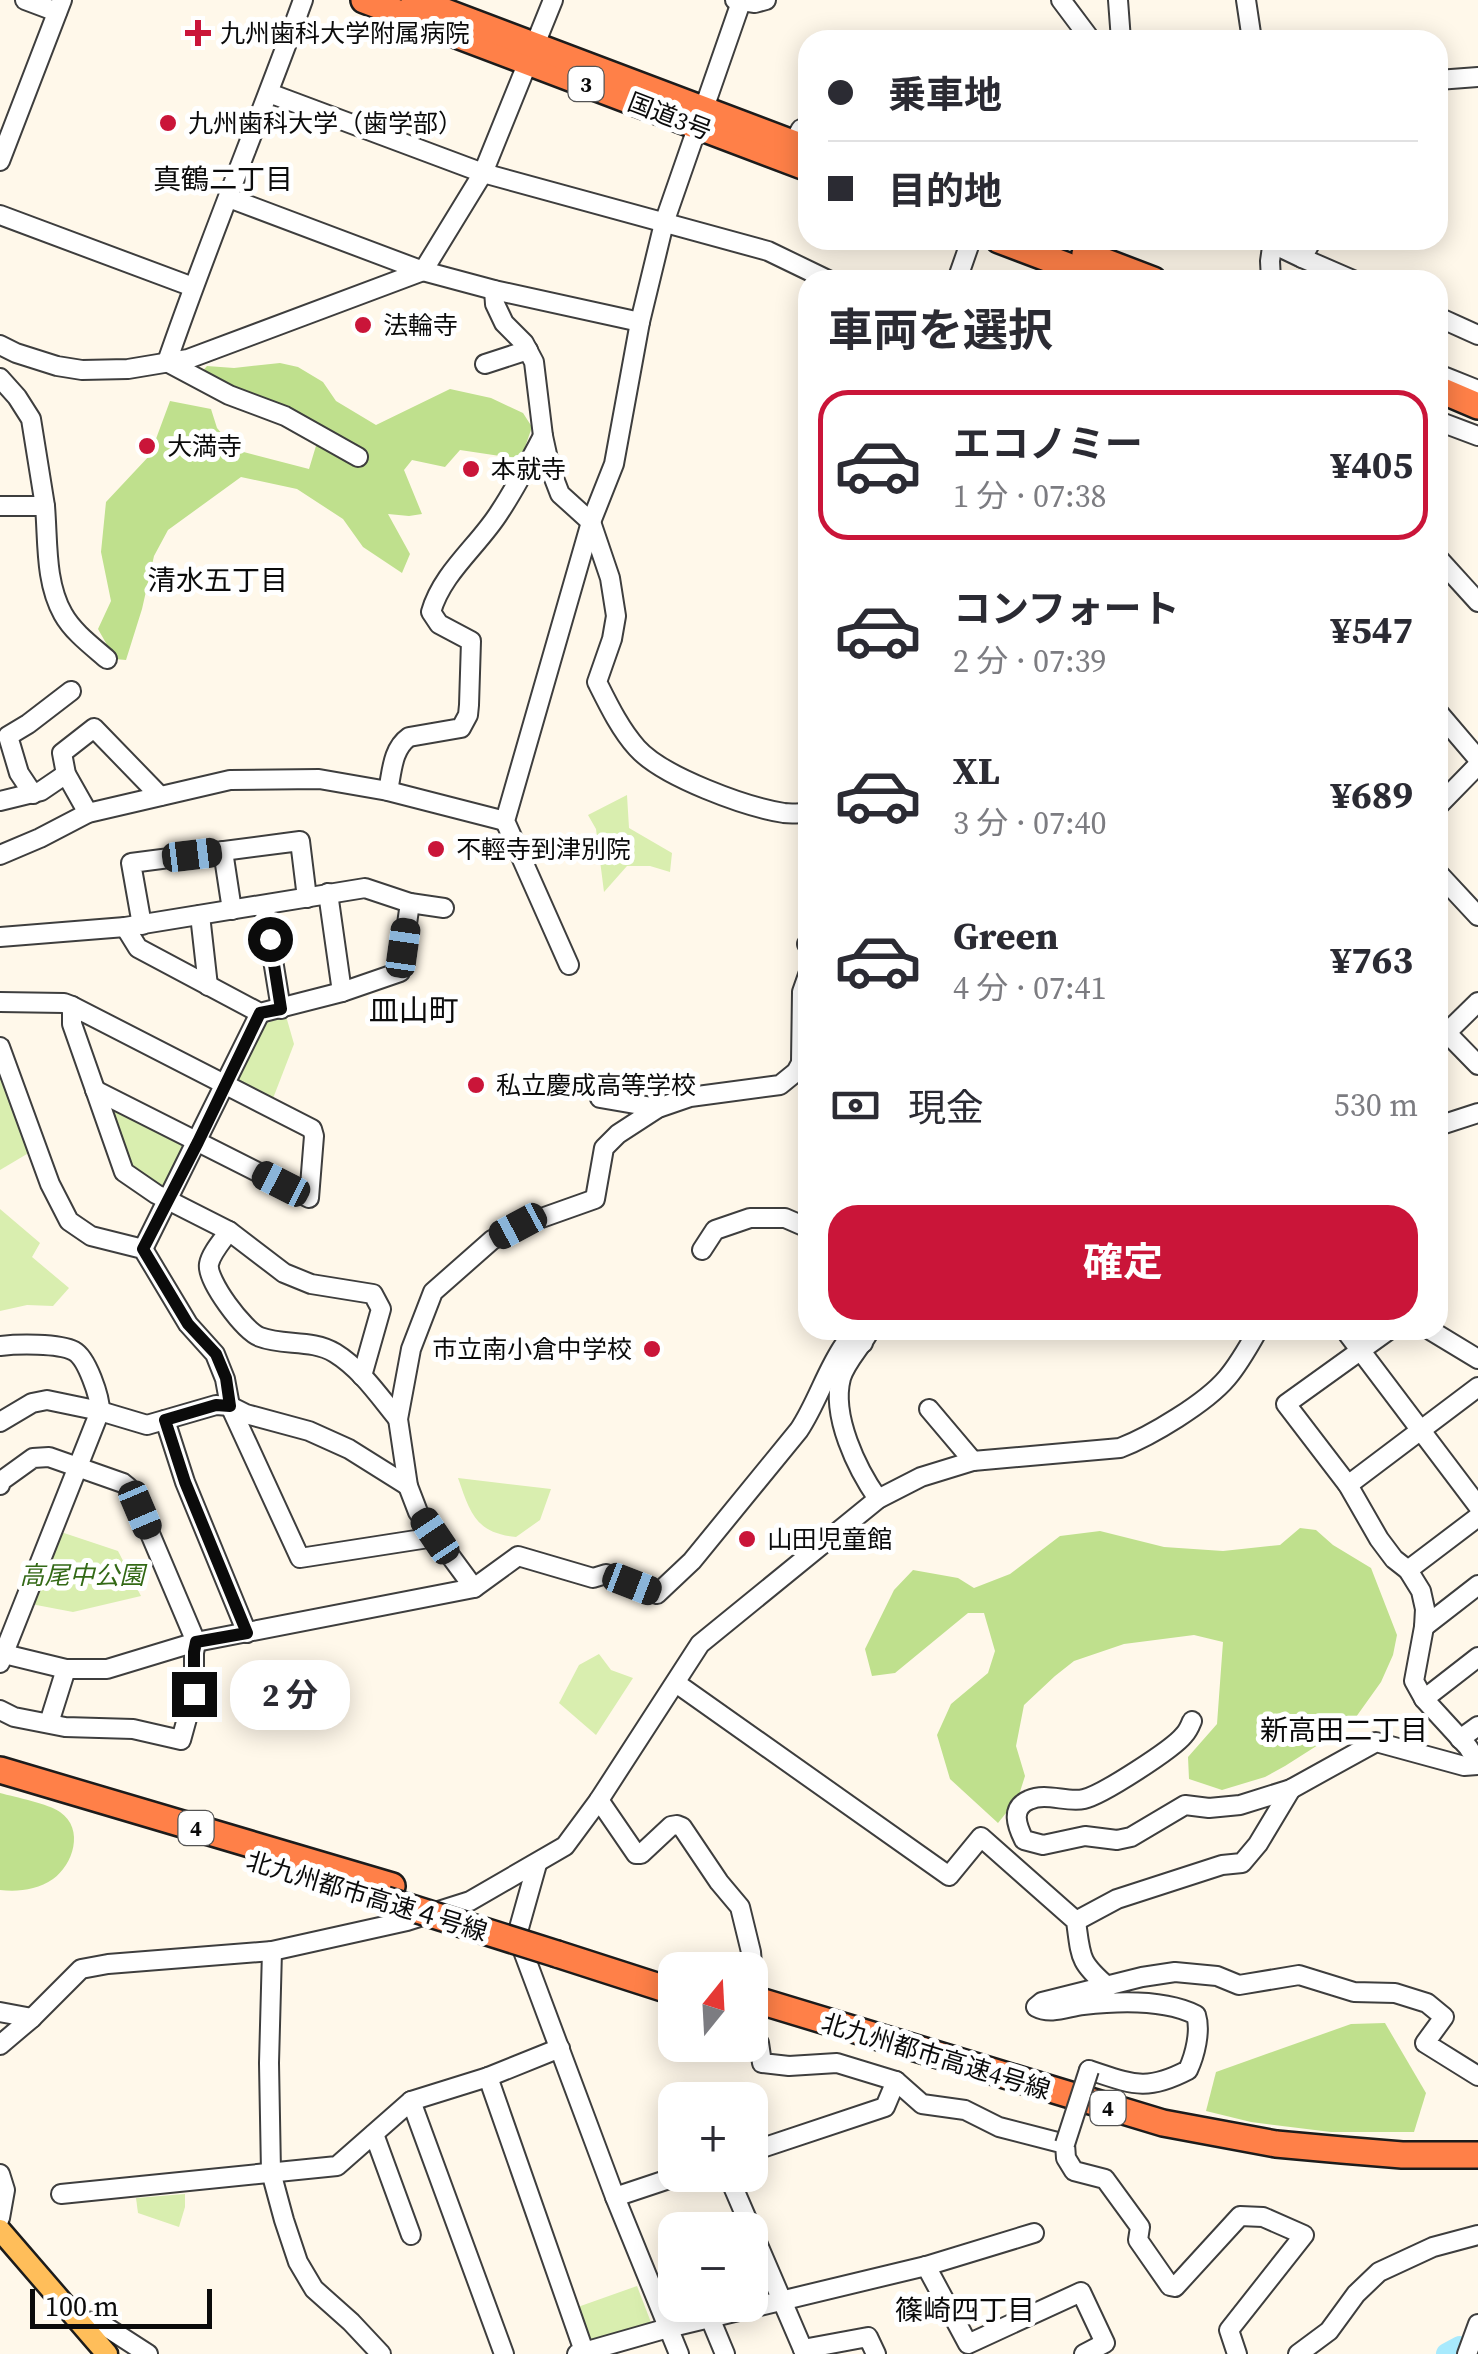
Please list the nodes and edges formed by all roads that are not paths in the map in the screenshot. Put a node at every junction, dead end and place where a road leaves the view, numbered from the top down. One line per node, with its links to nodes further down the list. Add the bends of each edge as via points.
1 (26, 0): 11 (street)
2 (303, 0): 18 (street)
3 (364, 0): 15 (highway, 国道3号 / 3)
4 (414, 0): 15 (highway, 国道3号 / 3)
5 (554, 0): 15 (street)
6 (766, 0): 10 (street)
7 (1061, 0): 12 (street)
8 (1118, 0): 13 (street)
9 (1246, 0): 14 (street)
10 (738, 1): 20 (street)
11 (60, 6): 19 (street)
12 (1083, 30)
13 (1120, 30)
14 (1250, 30)
15 (533, 54): 20 (highway, 国道3号 / 3); 24 (street)
16 (1478, 76): 17 (street)
17 (1448, 79)
18 (269, 93): 24 (street); 25 (street)
19 (8, 118): 22 (street)
20 (700, 118): 21 (highway, 国道3号 / 3); 23 (highway, 国道3号 / 3); 27 (street)
21 (798, 139)
22 (0, 162)
23 (798, 163)
24 (483, 173): 27 (street); 37 (street)
25 (229, 198): 37 (street); 38 (street)
26 (0, 216): 38 (street)
27 (664, 223): 33 (street, via 768,252); 40 (street)
28 (1026, 250): 34 (highway)
29 (1074, 250): 35 (highway)
30 (1288, 250): 32 (street)
31 (1306, 250): 32 (street)
32 (1302, 258): 36 (street)
33 (807, 270)
34 (1079, 270)
35 (1127, 270)
36 (1330, 270)
37 (423, 271): 39 (street); 45 (street)
38 (193, 287): 45 (street)
39 (494, 290): 40 (street); 44 (street, via 504,323)
40 (640, 322): 61 (street, via 614,464)
41 (1448, 322): 42 (street)
42 (1478, 335)
43 (0, 345): 45 (street, via 82,370)
44 (528, 350): 46 (street); 56 (street)
45 (167, 362): 58 (street)
46 (484, 364)
47 (1448, 378): 49 (street)
48 (4, 382): 51 (street); 60 (street, via 31,419)
49 (1478, 390)
50 (1448, 393): 52 (highway)
51 (39, 400)
52 (1478, 406)
53 (1448, 410): 54 (highway)
54 (1478, 420)
55 (1448, 425): 57 (street)
56 (543, 436): 61 (street, via 560,494); 69 (street, via 431,612 439,624 471,641 468,715 461,728 402,741)
57 (1478, 436)
58 (358, 458)
59 (0, 506): 60 (street)
60 (45, 506): 64 (street, via 50,578 62,612)
61 (591, 522): 75 (street, via 616,616 597,682 639,750 686,781); 76 (street)
62 (1448, 574): 63 (street)
63 (1478, 602)
64 (107, 660)
65 (71, 691): 70 (street, via 8,736)
66 (1448, 724): 67 (street)
67 (1478, 762): 71 (street)
68 (66, 774): 70 (street); 72 (street, via 62,753 94,728); 74 (street)
69 (388, 791): 72 (street, via 320,779 230,780); 76 (street)
70 (34, 794): 73 (street)
71 (1448, 795)
72 (160, 796): 74 (street)
73 (0, 801)
74 (88, 813): 78 (street)
75 (798, 813)
76 (506, 821): 90 (street)
77 (223, 851): 81 (street, via 300,842); 85 (street); 88 (street, via 131,863)
78 (0, 855)
79 (1448, 884): 87 (street)
80 (328, 893): 81 (street); 82 (street, via 364,888); 92 (street)
81 (307, 898): 83 (street)
82 (410, 903): 84 (street); 92 (street, via 400,972)
83 (264, 905): 85 (street); 96 (street)
84 (444, 908)
85 (232, 910): 86 (street)
86 (200, 915): 88 (street); 91 (street)
87 (1478, 916)
88 (133, 926): 89 (street); 91 (street, via 138,948)
89 (0, 938)
90 (570, 965)
91 (208, 986): 97 (street)
92 (342, 992): 96 (street)
93 (0, 1002): 95 (street)
94 (1478, 1002): 98 (street)
95 (72, 1006): 103 (street); 104 (street)
96 (281, 1009): 97 (street)
97 (260, 1013): 103 (street)
98 (1448, 1026)
99 (1448, 1040): 101 (street)
100 (0, 1047): 113 (street, via 69,1221 91,1236)
101 (1478, 1065)
102 (798, 1069): 106 (street, via 780,1085)
103 (226, 1084): 109 (street); 109 (street, via 312,1128 309,1198)
104 (95, 1090): 109 (street); 110 (street, via 124,1172)
105 (600, 1098): 106 (street)
106 (658, 1108): 129 (street, via 604,1148 595,1199 492,1240 433,1292 411,1349)
107 (1478, 1113): 108 (street)
108 (1448, 1123)
109 (198, 1142): 110 (street)
110 (169, 1200): 112 (street); 113 (street)
111 (798, 1223): 114 (street, via 750,1218 715,1230)
112 (229, 1231): 124 (street, via 208,1268 245,1328 260,1337 322,1347); 124 (street, via 284,1273 373,1294 382,1309)
113 (143, 1249): 126 (street, via 188,1324 216,1354)
114 (702, 1250)
115 (854, 1340): 144 (street, via 837,1355 799,1430 664,1590 657,1594 606,1574 593,1578 518,1556)
116 (864, 1340): 138 (street, via 842,1377 838,1405 851,1450)
117 (1252, 1340): 133 (street, via 1227,1378 1138,1441)
118 (1351, 1340): 122 (street)
119 (1374, 1340): 122 (street)
120 (1447, 1340): 123 (street)
121 (0, 1346): 128 (street, via 80,1354)
122 (1359, 1351): 132 (street); 137 (street, via 1286,1404)
123 (1478, 1359)
124 (362, 1376): 129 (street)
125 (1478, 1387): 132 (street)
126 (230, 1406): 130 (street); 136 (street, via 349,1448); 141 (street, via 300,1558)
127 (928, 1409): 133 (street)
128 (100, 1411): 130 (street, via 147,1425); 131 (street, via 47,1400); 134 (street)
129 (398, 1419): 136 (street)
130 (165, 1420): 146 (street)
131 (0, 1422)
132 (1420, 1430): 137 (street); 139 (street)
133 (972, 1462): 138 (street)
134 (76, 1466): 135 (street, via 33,1458); 147 (street, via 128,1487); 148 (street)
135 (0, 1484)
136 (408, 1486): 141 (street)
137 (1348, 1486): 142 (street, via 1379,1539)
138 (878, 1499): 151 (street, via 700,1644)
139 (1478, 1506)
140 (1478, 1517): 142 (street)
141 (435, 1536): 144 (street)
142 (1408, 1570): 145 (street, via 1422,1591)
143 (1478, 1585): 145 (street)
144 (474, 1588): 146 (street)
145 (1424, 1627): 152 (street, via 1414,1680)
146 (247, 1633): 147 (street)
147 (196, 1642): 150 (street, via 106,1669); 155 (street, via 194,1694 181,1740)
148 (2, 1657): 150 (street)
149 (1478, 1658): 152 (street)
150 (66, 1669): 155 (street)
151 (676, 1683): 162 (street); 165 (street, via 949,1876 982,1837)
152 (1424, 1699): 157 (street)
153 (0, 1710): 155 (street)
154 (1192, 1721): 161 (street, via 1184,1736 1122,1781 1084,1799 1024,1803 1016,1826 1024,1840 1117,1840 1184,1804 1240,1805)
155 (48, 1723)
156 (1478, 1726): 157 (street)
157 (1460, 1740): 158 (street)
158 (1478, 1764): 161 (street, via 1376,1742)
159 (0, 1770): 164 (highway, 4)
160 (0, 1785): 164 (highway, 北九州都市高速４号線 / 4)
161 (1291, 1789): 165 (street, via 1242,1864 1222,1864 1117,1899)
162 (599, 1800): 163 (street, via 565,1846); 168 (street, via 636,1854 671,1826 682,1827 740,1907)
163 (536, 1864): 167 (street, via 470,1900 423,1916); 177 (street, via 517,1935)
164 (389, 1893): 166 (highway, 北九州都市高速４号線 / 4, bridge)
165 (1076, 1921): 171 (street, via 1081,1957)
166 (559, 1946): 169 (highway, 4); 170 (highway, 北九州都市高速４号線 / 4)
167 (272, 1951): 174 (street, via 80,1969); 188 (street)
168 (751, 1952)
169 (658, 1970)
170 (658, 1985)
171 (1108, 1986): 180 (street, via 1175,1972 1217,1976 1239,1986 1299,1975 1354,1992 1395,1993 1428,2003 1444,2017 1426,2042); 184 (street, bridge, via 1036,2007 1045,2012 1119,2002 1184,2009 1198,2022 1192,2061 1166,2081 1136,2085 1089,2070)
172 (768, 1992): 186 (highway, 北九州都市高速4号線 / 4, via 1163,2124 1276,2144)
173 (0, 2012): 174 (street)
174 (32, 2018): 176 (street)
175 (768, 2021): 187 (highway, 4, via 1160,2138 1344,2167)
176 (0, 2045)
177 (560, 2048): 179 (street); 193 (street)
178 (762, 2062): 181 (street, via 837,2063)
179 (488, 2076): 182 (street); 209 (street)
180 (1478, 2076)
181 (896, 2081): 184 (street, via 922,2104 964,2110); 185 (street, via 885,2107)
182 (412, 2102): 183 (street); 212 (street)
183 (374, 2134): 188 (street, via 337,2166); 197 (street)
184 (1065, 2144): 217 (street, via 1074,2171 1106,2179 1170,2286 1240,2216 1263,2217 1304,2236 1229,2330)
185 (768, 2146)
186 (1478, 2155)
187 (1478, 2170)
188 (271, 2172): 192 (street); 211 (street, via 298,2262 314,2290)
189 (0, 2174): 194 (street)
190 (658, 2182): 193 (street)
191 (735, 2192): 200 (street)
192 (61, 2194)
193 (615, 2197): 206 (street)
194 (0, 2218)
195 (0, 2230): 202 (main road)
196 (1034, 2233): 199 (street)
197 (412, 2235)
198 (1478, 2235): 218 (street, via 1433,2246 1379,2272 1329,2331)
199 (926, 2266): 200 (street); 216 (street, via 968,2344 1080,2292 1105,2343)
200 (780, 2301): 201 (street); 208 (street)
201 (768, 2304)
202 (78, 2320): 207 (main road); 210 (street, via 100,2323)
203 (693, 2322): 206 (street)
204 (712, 2322): 214 (street)
205 (1478, 2324): 219 (street)
206 (668, 2328): 209 (street); 213 (street)
207 (98, 2350)
208 (804, 2352): 215 (street, via 868,2337)
209 (582, 2353)
210 (148, 2354)
211 (380, 2354)
212 (504, 2354)
213 (679, 2354)
214 (725, 2354)
215 (876, 2354)
216 (1084, 2354)
217 (1236, 2354)
218 (1298, 2354)
219 (1467, 2354)

